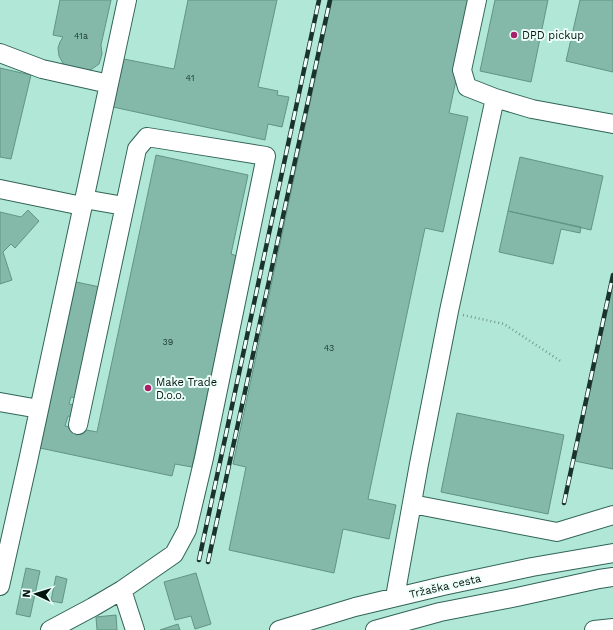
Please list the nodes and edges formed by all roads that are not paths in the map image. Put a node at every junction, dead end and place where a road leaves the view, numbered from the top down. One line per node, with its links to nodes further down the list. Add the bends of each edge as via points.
1 (127, 0): 4 (street)
2 (477, 0): 5 (street, via 462,70 467,87)
3 (0, 53): 4 (street, via 42,69)
4 (109, 84): 8 (street)
5 (495, 98): 6 (street, via 532,109); 13 (street, via 449,312)
6 (613, 124)
7 (0, 189): 8 (street)
8 (83, 202): 9 (street); 11 (street)
9 (124, 206): 12 (street); 18 (street, via 137,149 147,137 266,156 187,530 174,554)
10 (0, 402): 11 (street)
11 (39, 409): 17 (street)
12 (78, 425)
13 (412, 504): 14 (street, via 557,532); 19 (street)
14 (613, 515)
15 (613, 553): 19 (street, Tržaška cesta, via 532,567)
16 (613, 577): 24 (street, via 440,612)
17 (0, 586)
18 (122, 590): 21 (street); 22 (street)
19 (395, 597): 23 (street, Tržaška cesta)
20 (613, 628): 25 (street)
21 (50, 630)
22 (135, 630)
23 (279, 630)
24 (375, 630)
25 (594, 630)

